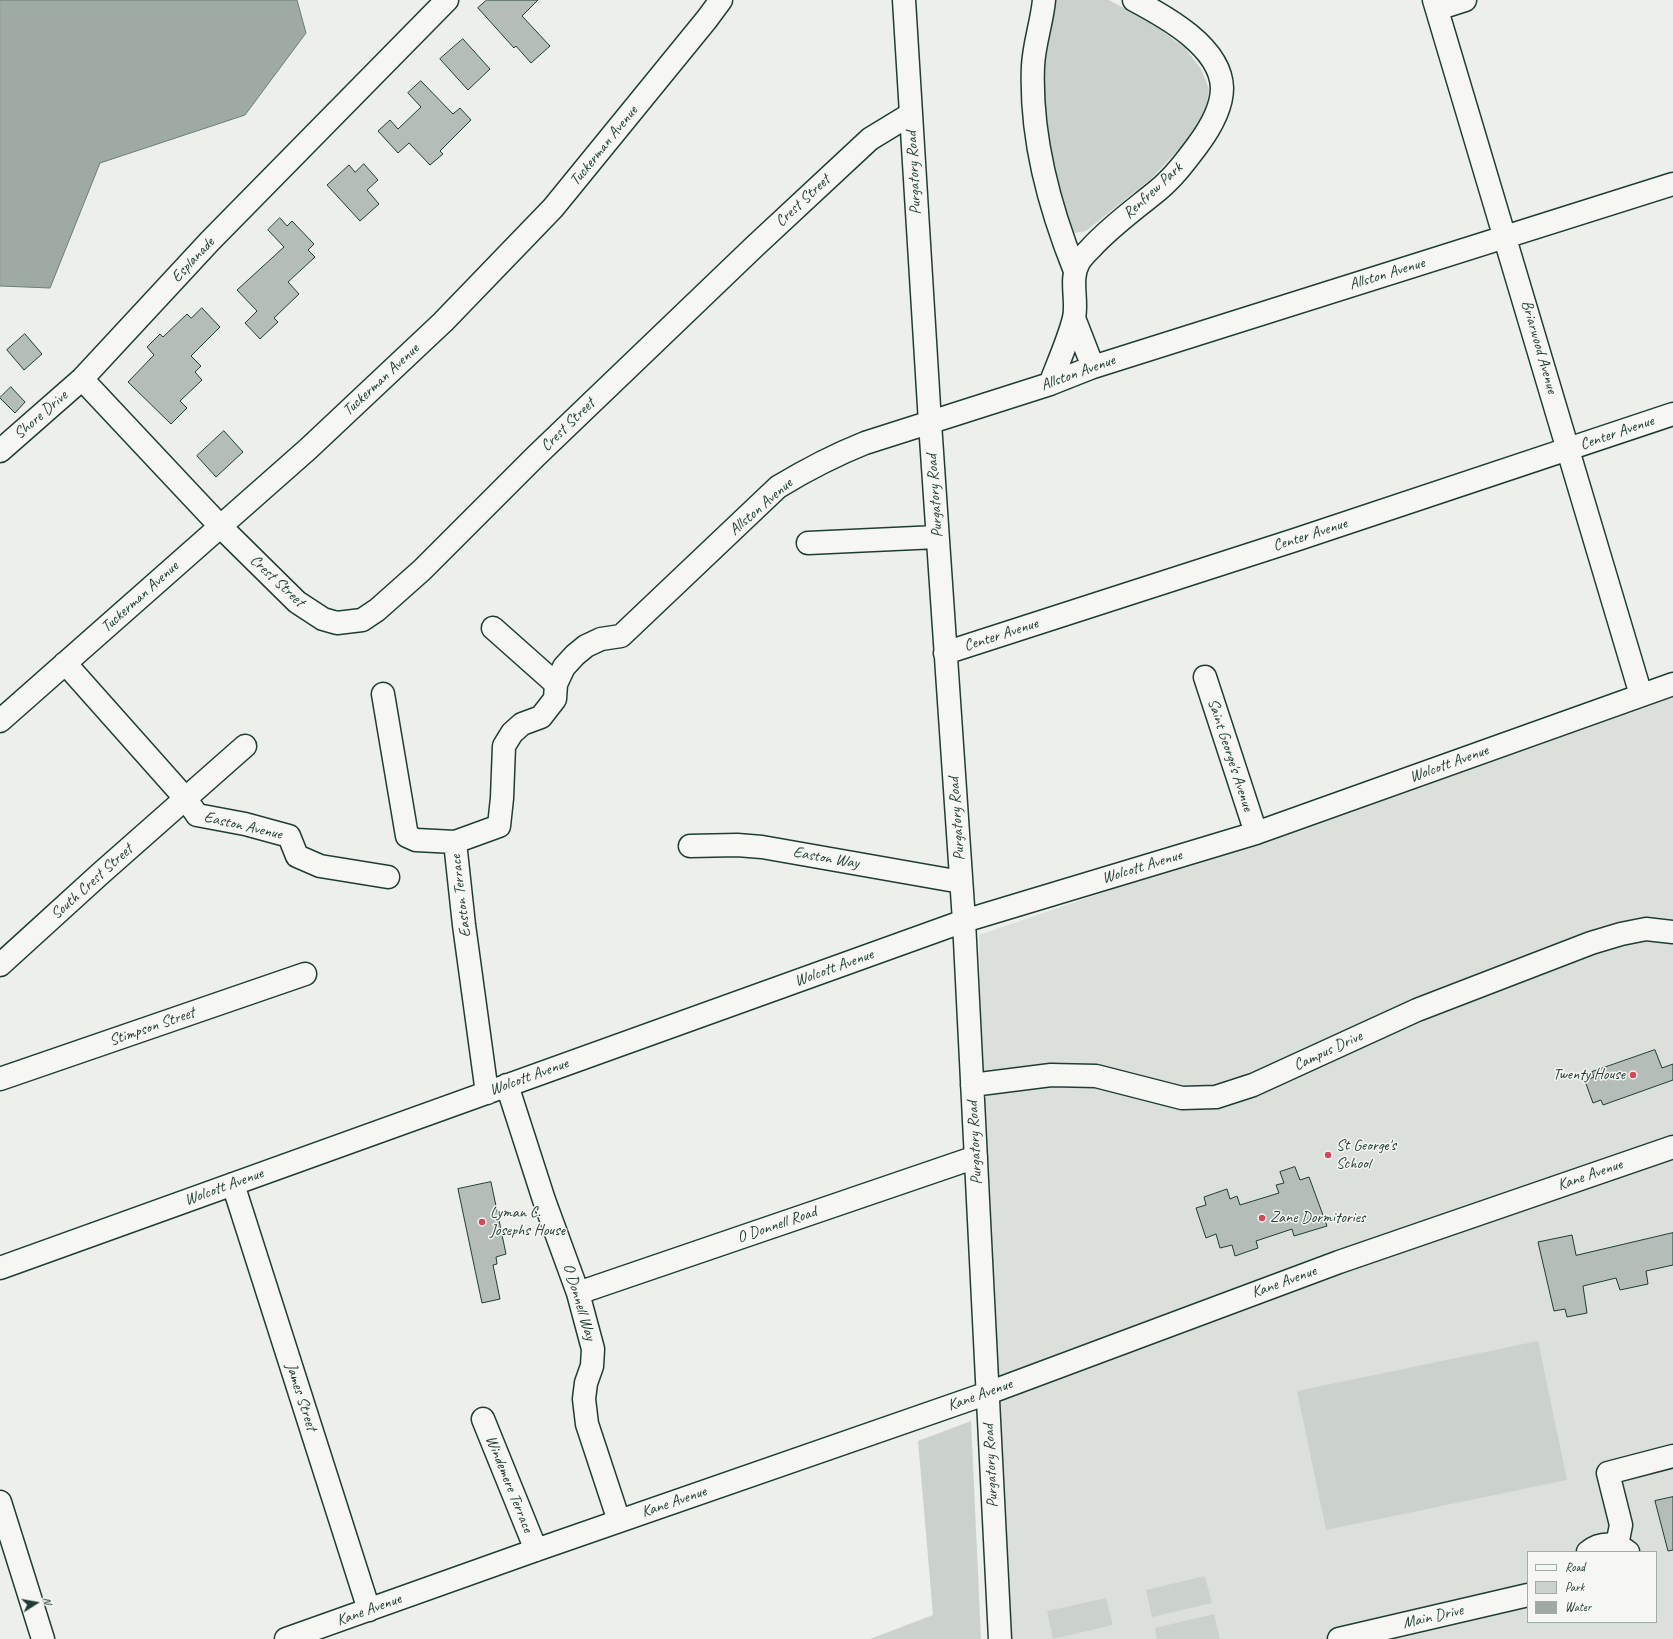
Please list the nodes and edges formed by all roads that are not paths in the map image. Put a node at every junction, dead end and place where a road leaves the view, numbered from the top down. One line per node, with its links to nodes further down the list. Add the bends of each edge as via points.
1 (447, 0): 14 (street, Esplanade, via 210,241)
2 (721, 0): 20 (street, Tuckerman Avenue, via 548,213 443,322 308,449)
3 (904, 0): 8 (street, Purgatory Road)
4 (1044, 0): 11 (street, Renfrew Park, via 1033,65 1035,121 1049,198)
5 (1134, 0): 11 (street, Renfrew Park, via 1181,28 1206,52 1216,64 1220,76 1220,101 1210,128 1182,167 1096,242 1079,260)
6 (1465, 0): 7 (street)
7 (1435, 5): 10 (street, Briarwood Avenue)
8 (911, 114): 17 (street, Purgatory Road); 20 (street, Crest Street, via 870,139 541,451 422,570 362,620 337,623 323,619 297,602)
9 (1673, 184): 10 (street, Allston Avenue)
10 (1506, 237): 13 (street, Allston Avenue); 18 (street, Briarwood Avenue)
11 (1075, 271): 12 (street, Renfrew Park)
12 (1074, 318): 13 (street, Renfrew Park); 15 (street, Renfrew Park)
13 (1093, 367): 15 (street, Allston Avenue)
14 (82, 379): 19 (street, Shore Drive); 20 (street)
15 (1050, 384): 17 (street, Allston Avenue)
16 (1673, 414): 18 (street, Center Avenue)
17 (930, 423): 21 (street, Purgatory Road); 27 (street, Allston Avenue, via 838,454 778,487 620,636 601,639 575,655 564,667)
18 (1569, 449): 24 (street, Center Avenue, via 1288,543); 30 (street, Briarwood Avenue)
19 (0, 451)
20 (220, 526): 25 (street, Tuckerman Avenue)
21 (938, 537): 22 (street); 24 (street, Purgatory Road)
22 (808, 543)
23 (493, 628): 27 (street)
24 (945, 653): 38 (street, Purgatory Road)
25 (65, 663): 31 (street, Tuckerman Avenue); 33 (street)
26 (1205, 677): 34 (street, Saint George's Avenue)
27 (556, 684): 35 (street, Allston Avenue, via 555,699 541,717 522,724 512,733 504,746 499,826)
28 (1673, 684): 30 (street, Wolcott Avenue)
29 (383, 694): 35 (street, Easton Terrace, via 407,836 416,840)
30 (1641, 695): 34 (street, Wolcott Avenue)
31 (0, 721)
32 (245, 746): 33 (street, South Crest Street)
33 (186, 799): 37 (street, Easton Avenue, via 197,815 289,836 297,856 320,866); 41 (street, South Crest Street)
34 (1256, 833): 39 (street, Wolcott Avenue)
35 (454, 842): 46 (street, Easton Terrace)
36 (690, 846): 38 (street, Easton Way, via 762,847)
37 (388, 877)
38 (961, 882): 39 (street, Purgatory Road)
39 (964, 921): 44 (street, Wolcott Avenue); 45 (street, Purgatory Road)
40 (1673, 932): 45 (street, Campus Drive, via 1646,929 1591,943 1417,1010 1253,1085 1216,1098 1182,1098 1096,1076 1051,1075)
41 (0, 965)
42 (304, 974): 43 (street, Stimpson Street)
43 (0, 1080)
44 (507, 1085): 46 (street, Wolcott Avenue); 51 (street, O Donnell Way, via 544,1200)
45 (972, 1085): 48 (street, Purgatory Road)
46 (487, 1093): 49 (street, Wolcott Avenue)
47 (1673, 1147): 52 (street, Kane Avenue, via 1339,1262)
48 (976, 1157): 51 (street, O Donnell Road); 52 (street, Purgatory Road)
49 (233, 1184): 50 (street, Wolcott Avenue); 61 (street, James Street)
50 (0, 1268)
51 (578, 1293): 56 (street, O Donnell Way, via 593,1349 592,1366 584,1399 587,1424)
52 (988, 1393): 56 (street, Kane Avenue); 64 (street, Purgatory Road)
53 (483, 1419): 58 (street, Windemere Terrace)
54 (1673, 1456): 57 (street, via 1608,1473 1621,1525)
55 (0, 1502): 62 (street)
56 (619, 1521): 58 (street, Kane Avenue)
57 (1622, 1549): 59 (street, via 1607,1544)
58 (536, 1550): 61 (street, Kane Avenue)
59 (1590, 1551)
60 (1527, 1595): 65 (street, Main Drive)
61 (369, 1610): 63 (street, Kane Avenue)
62 (43, 1639)
63 (286, 1639)
64 (1000, 1639)
65 (1339, 1639)

